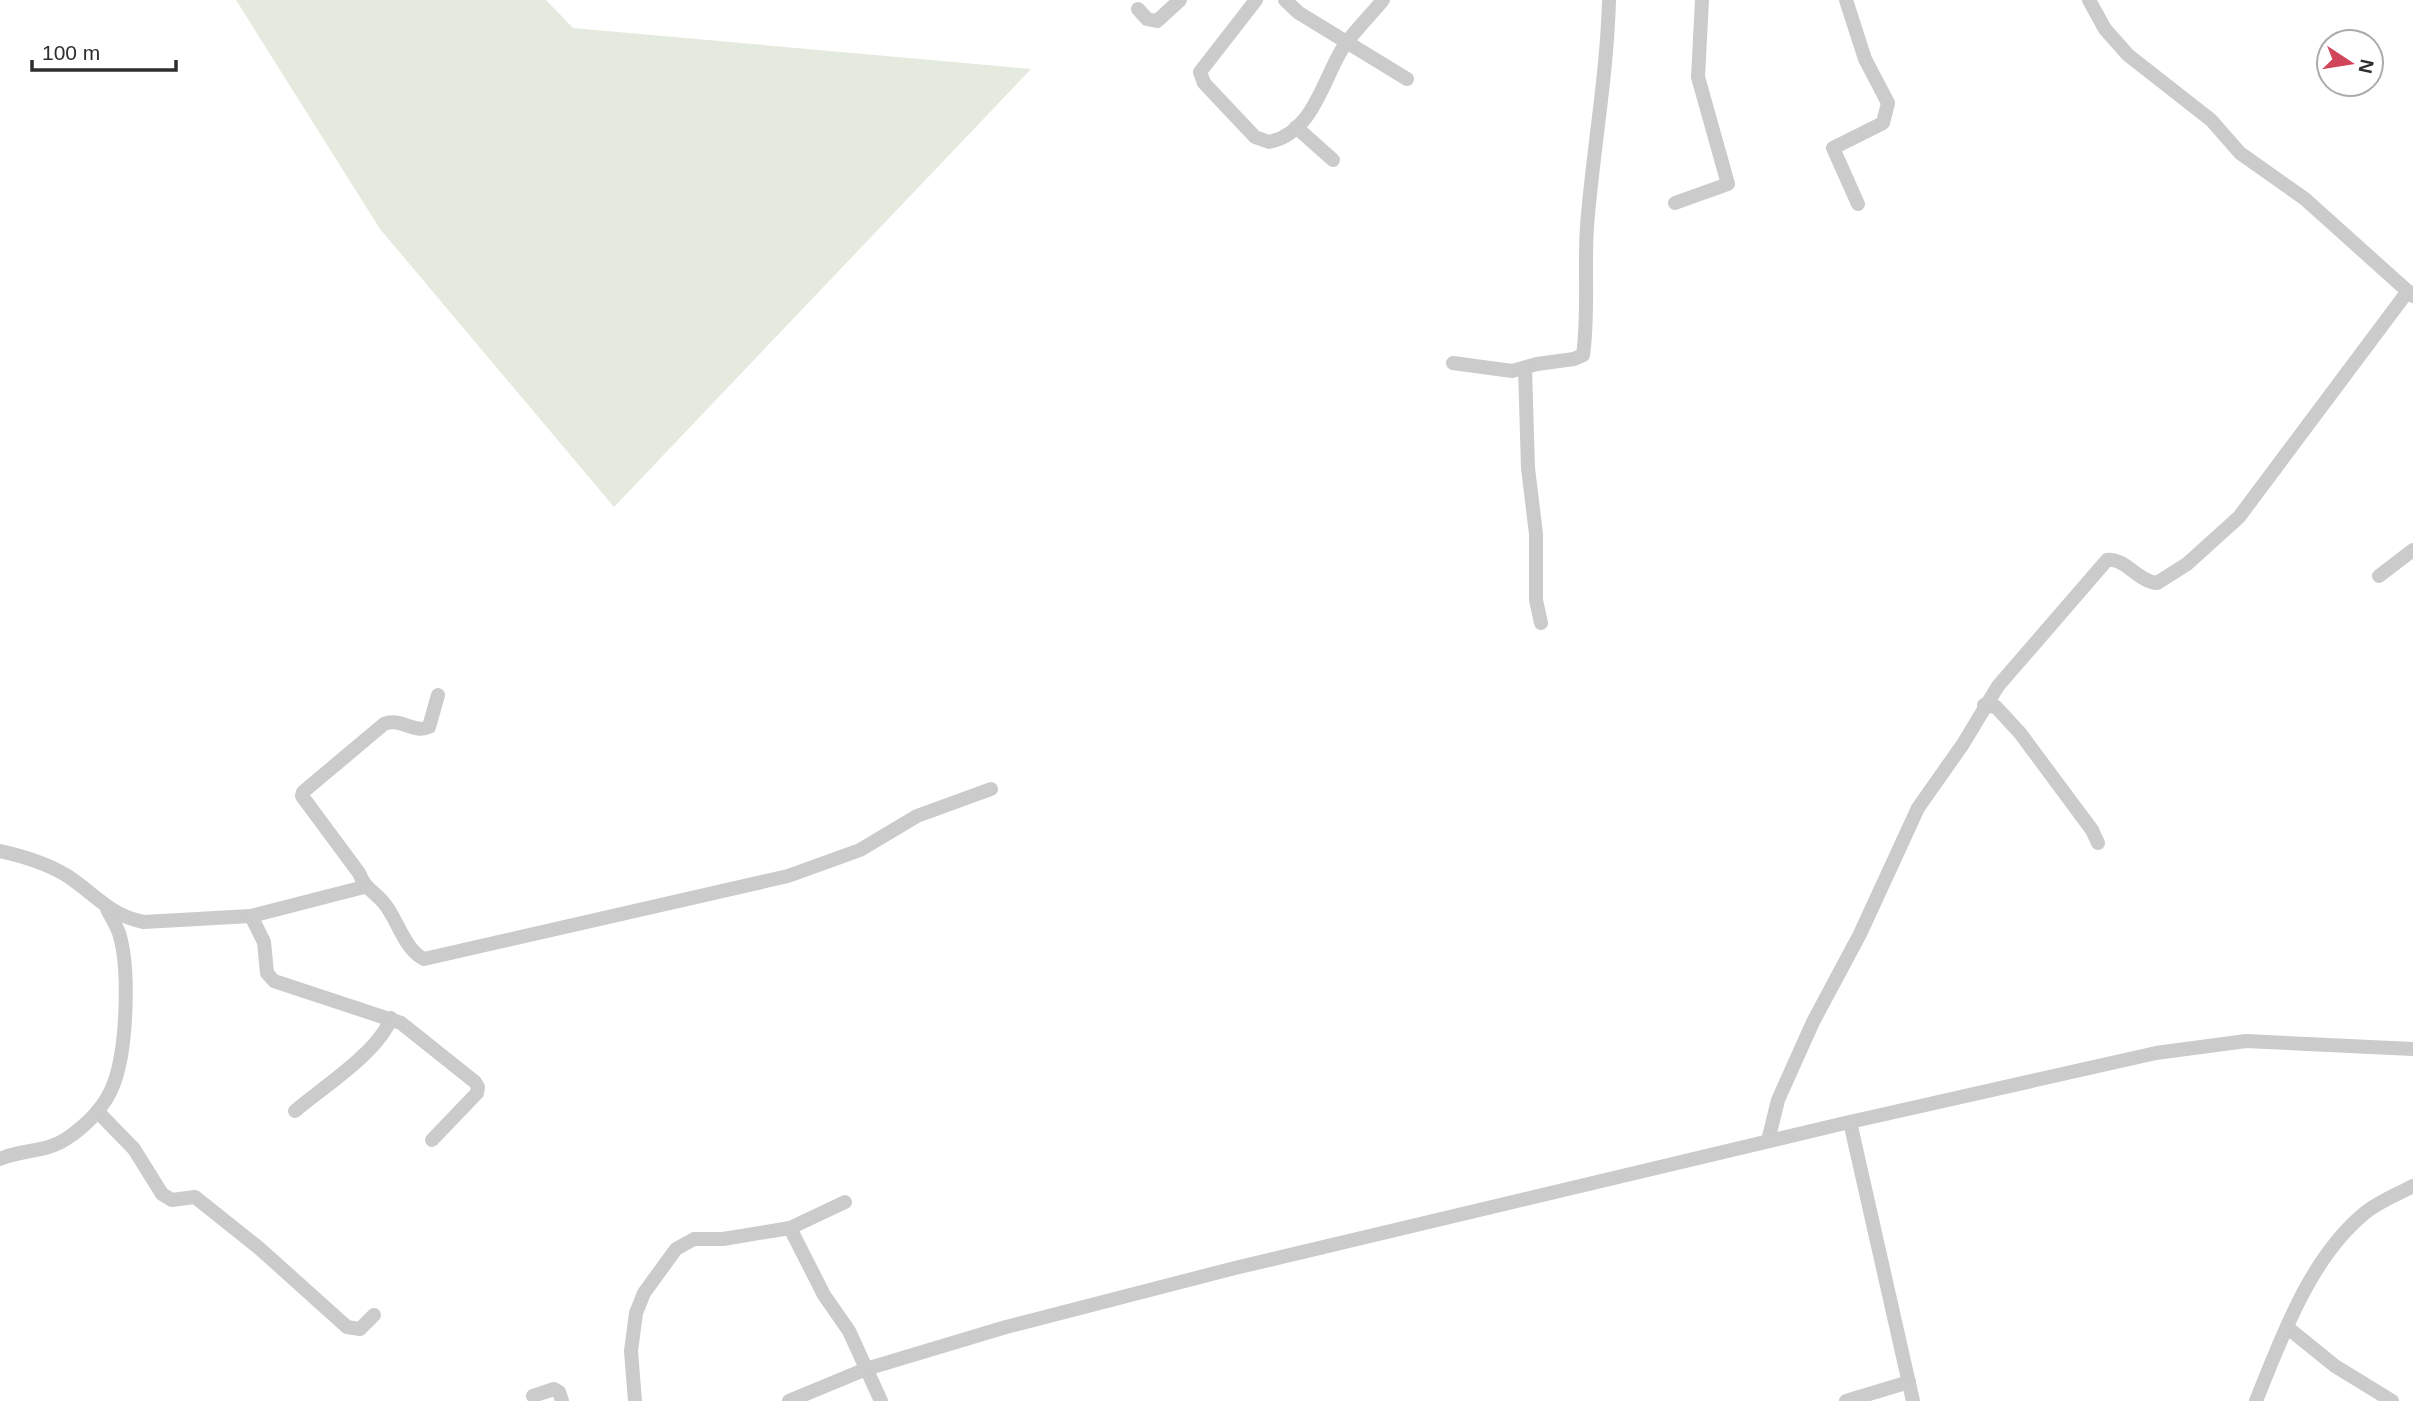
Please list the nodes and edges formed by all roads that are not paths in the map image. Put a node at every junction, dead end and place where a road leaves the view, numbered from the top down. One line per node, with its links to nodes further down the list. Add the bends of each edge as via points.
1 (1180, 0): 9 (street, via 1157,21 1147,19)
2 (1256, 0): 12 (street, via 1202,67 1201,78 1262,140 1276,141)
3 (1285, 0): 10 (street)
4 (1383, 0): 10 (street)
5 (1609, 0): 18 (street, via 1585,250 1583,355)
6 (1702, 0): 14 (street, via 1698,77 1728,184)
7 (1846, 0): 15 (street, via 1865,59 1888,103 1883,124 1833,148)
8 (2089, 0): 16 (street, via 2105,29 2128,55 2211,120 2240,153 2305,199)
9 (1138, 9)
10 (1346, 43): 11 (street); 12 (street, via 1316,104)
11 (1407, 79)
12 (1296, 127): 13 (street)
13 (1333, 160)
14 (1675, 203)
15 (1858, 204)
16 (2411, 294): 23 (street, via 2342,376 2221,536 2157,583 2144,580 2115,559 2107,560)
17 (1453, 363): 18 (street, via 1513,371)
18 (1525, 368): 21 (street, via 1536,600)
19 (2413, 550): 20 (street)
20 (2379, 576)
21 (1541, 623)
22 (438, 695): 27 (street, via 429,727 422,730 397,721 384,724 303,792 303,801 359,873)
23 (1984, 705): 25 (street, via 1996,707 2020,733); 36 (street, via 1918,808 1808,1033 1778,1100)
24 (991, 789): 27 (street, via 917,816 843,858 788,876 428,959 416,955 386,904)
25 (2098, 843)
26 (0, 851): 28 (street, via 46,864)
27 (364, 887): 29 (street)
28 (107, 909): 29 (street, via 144,922); 33 (street, via 122,952 122,1031 114,1084)
29 (251, 916): 30 (street, via 264,942 267,974 274,981)
30 (391, 1018): 32 (street, via 371,1047); 35 (street, via 478,1087)
31 (2413, 1049): 34 (street, via 2246,1041 2199,1046)
32 (295, 1111)
33 (98, 1112): 37 (street, via 46,1151); 41 (street, via 134,1149 162,1194 172,1200 195,1197 347,1327 360,1329)
34 (1850, 1122): 36 (street); 44 (street)
35 (432, 1140)
36 (1768, 1141): 43 (street, via 1235,1268 1006,1327)
37 (0, 1159)
38 (2413, 1186): 42 (street, via 2368,1210 2348,1228 2328,1254)
39 (845, 1202): 40 (street)
40 (790, 1228): 43 (street); 47 (street, via 694,1239 670,1255 635,1313 631,1351)
41 (374, 1315)
42 (2288, 1328): 52 (street); 53 (street, via 2336,1366)
43 (866, 1369): 48 (street); 49 (street)
44 (1909, 1382): 50 (street); 51 (street)
45 (533, 1396): 46 (street, via 554,1390)
46 (562, 1401)
47 (635, 1401)
48 (789, 1401)
49 (881, 1401)
50 (1846, 1401)
51 (1913, 1401)
52 (2256, 1401)
53 (2392, 1401)

